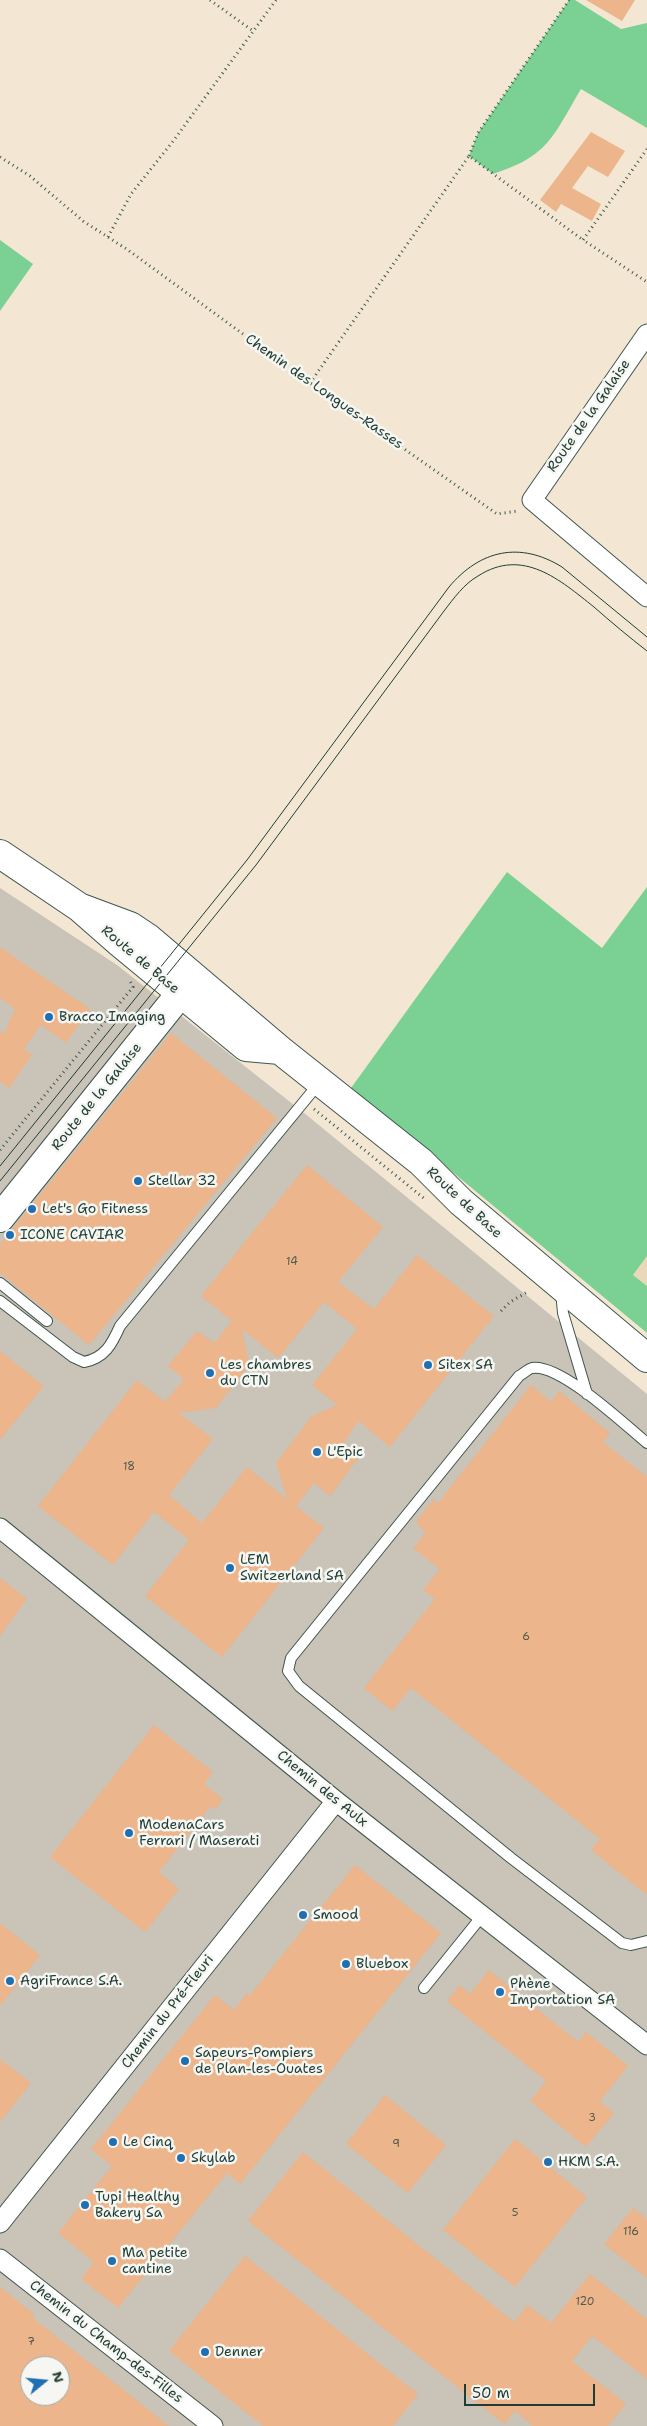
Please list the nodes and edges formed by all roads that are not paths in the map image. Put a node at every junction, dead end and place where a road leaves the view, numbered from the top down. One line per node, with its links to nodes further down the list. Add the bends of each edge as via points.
1 (647, 334): 2 (street, Route de la Galaise, via 532,500)
2 (647, 597)
3 (0, 854): 4 (street, Route de Base)
4 (187, 985): 5 (street, Route de Base, via 246,1047 280,1050); 6 (street, Route de la Galaise)
5 (321, 1082): 8 (street, Route de Base, via 421,1162 461,1202); 9 (lane, via 126,1318 102,1356 84,1362 73,1357)
6 (0, 1218)
7 (0, 1283): 10 (lane)
8 (561, 1288): 11 (street, Route de Base); 12 (lane, via 563,1313)
9 (0, 1301)
10 (47, 1321)
11 (647, 1358)
12 (587, 1394): 13 (lane); 17 (lane, via 553,1371 532,1368 519,1376 291,1658 288,1671 299,1686 511,1858 622,1943 631,1945)
13 (647, 1443)
14 (0, 1528): 15 (street, Chemin des Aulx)
15 (336, 1801): 16 (street, Chemin des Aulx); 20 (street, Chemin du Pré-Fleuri)
16 (482, 1916): 18 (lane); 19 (street, Chemin des Aulx)
17 (647, 1941)
18 (424, 1988)
19 (647, 2045)
20 (0, 2223)
21 (0, 2259): 22 (street, Chemin du Champ-des-Filles)
22 (213, 2426)

